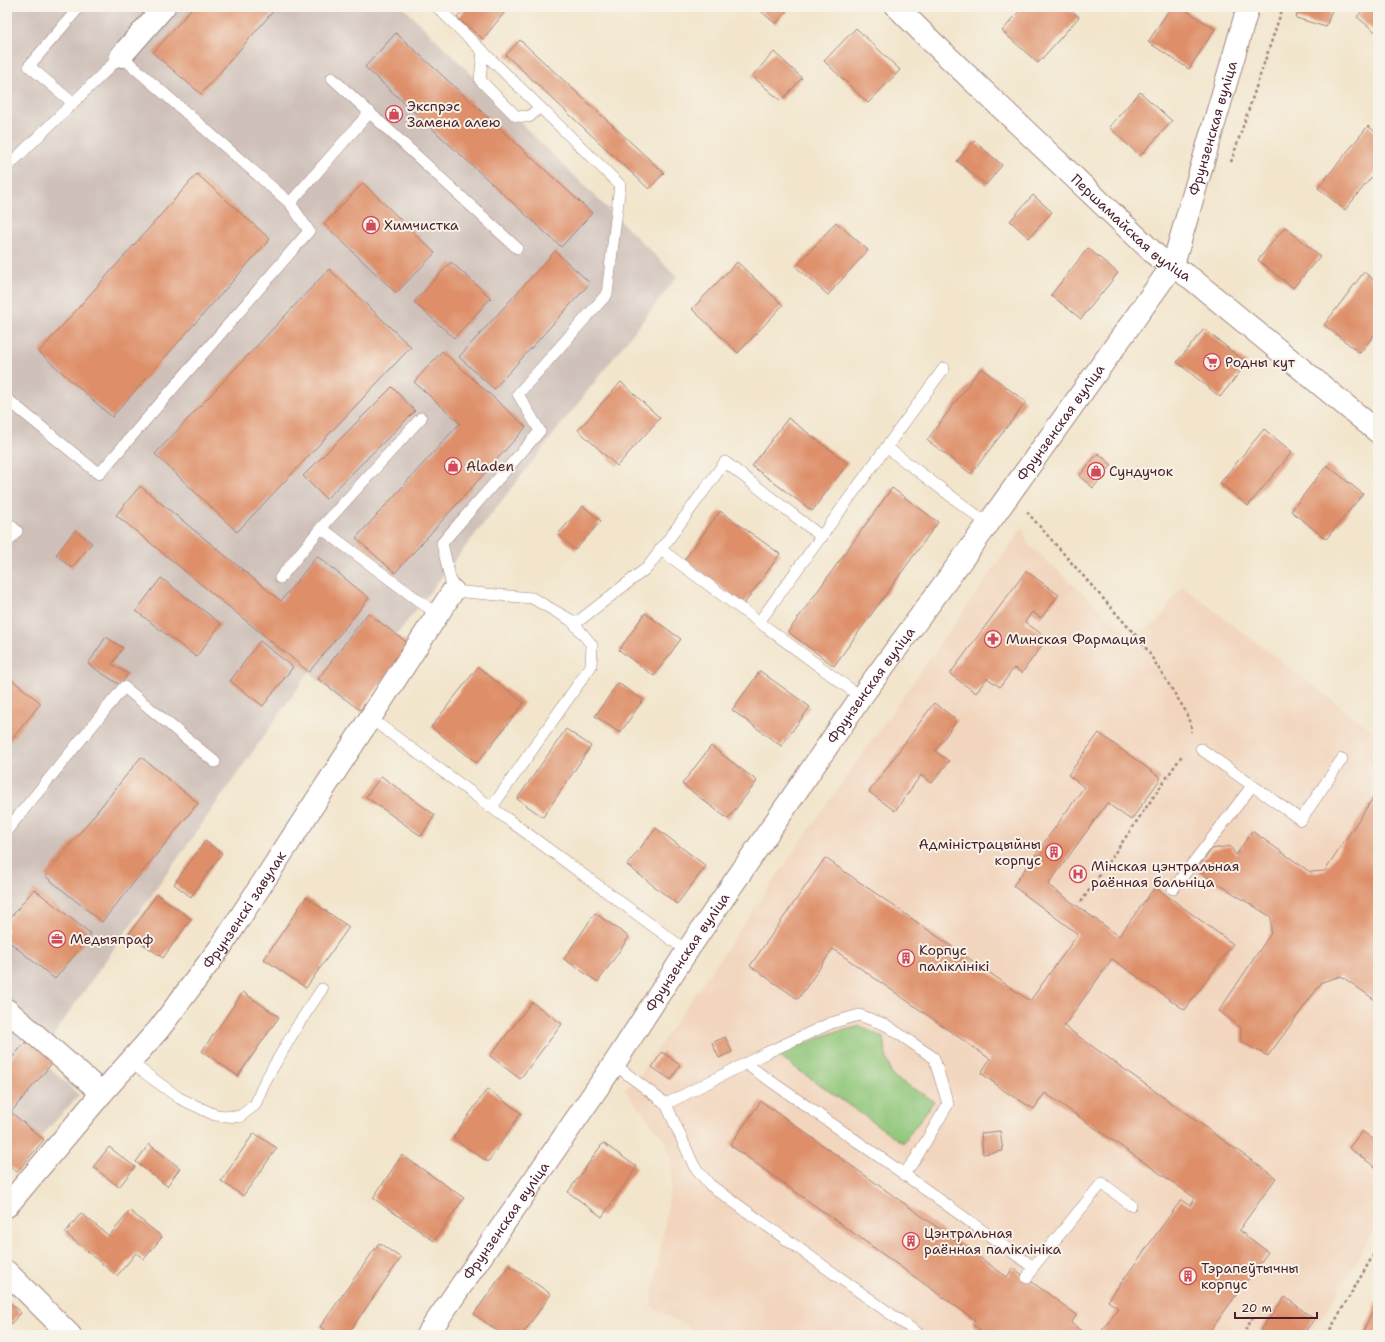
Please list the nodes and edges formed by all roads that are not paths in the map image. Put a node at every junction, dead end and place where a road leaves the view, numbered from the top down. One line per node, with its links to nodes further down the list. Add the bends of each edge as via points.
1 (72, 7): 9 (lane, via 76,11 29,66)
2 (164, 7): 7 (street)
3 (437, 7): 6 (lane)
4 (897, 7): 15 (street, Першамайская вуліца, via 1158,257)
5 (1248, 7): 15 (street, Фрунзенская вуліца)
6 (483, 51): 10 (lane); 10 (lane, via 480,80 516,116 529,117)
7 (121, 56): 9 (lane); 13 (lane)
8 (332, 78): 11 (lane)
9 (73, 103): 12 (lane)
10 (540, 107): 28 (lane, via 620,185 607,294 518,394 540,431 442,543)
11 (370, 112): 13 (lane); 14 (lane)
12 (7, 167)
13 (290, 203): 17 (lane, via 309,231 99,474)
14 (517, 248)
15 (1172, 265): 19 (street, Першамайская вуліца); 22 (street, Фрунзенская вуліца)
16 (944, 368): 20 (lane)
17 (7, 399)
18 (421, 418): 23 (lane)
19 (1378, 432)
20 (886, 447): 22 (lane); 24 (lane)
21 (7, 522): 25 (lane, via 17,530)
22 (988, 524): 32 (street, Фрунзенская вуліца)
23 (321, 528): 27 (lane); 29 (lane)
24 (822, 537): 26 (lane, via 725,462); 31 (lane)
25 (7, 543)
26 (660, 549): 30 (lane, via 648,567 576,623); 31 (lane)
27 (280, 578)
28 (453, 592): 29 (street, Фрунзенскі завулак); 30 (lane, via 532,598)
29 (438, 614): 33 (street, Фрунзенскі завулак)
30 (571, 620): 38 (lane, via 592,644 591,666)
31 (759, 622): 32 (lane)
32 (861, 697): 41 (street, Фрунзенская вуліца)
33 (370, 718): 38 (lane); 44 (street, Фрунзенскі завулак, via 222,945 160,1029)
34 (1201, 749): 37 (lane)
35 (1342, 760): 37 (lane, via 1301,820)
36 (215, 762): 39 (lane, via 124,687)
37 (1252, 786): 40 (lane)
38 (492, 807): 41 (lane)
39 (7, 830)
40 (1173, 889)
41 (688, 951): 45 (street, Фрунзенская вуліца)
42 (322, 988): 44 (lane, via 264,1083 256,1104 239,1117 215,1115 179,1098)
43 (7, 1010): 47 (street)
44 (130, 1062): 47 (street, Фрунзенскі завулак)
45 (614, 1064): 48 (lane); 56 (street, Фрунзенская вуліца)
46 (746, 1064): 48 (lane); 49 (lane); 49 (lane, via 831,1023 859,1015 886,1025 934,1058 948,1104)
47 (102, 1093): 51 (street, Фрунзенскі завулак)
48 (666, 1104): 57 (lane, via 694,1166 710,1185)
49 (904, 1174): 52 (lane)
50 (1131, 1205): 52 (lane, via 1102,1183)
51 (7, 1206)
52 (1033, 1267): 54 (lane)
53 (7, 1272): 55 (street)
54 (1027, 1278)
55 (70, 1335)
56 (427, 1335)
57 (920, 1335)

